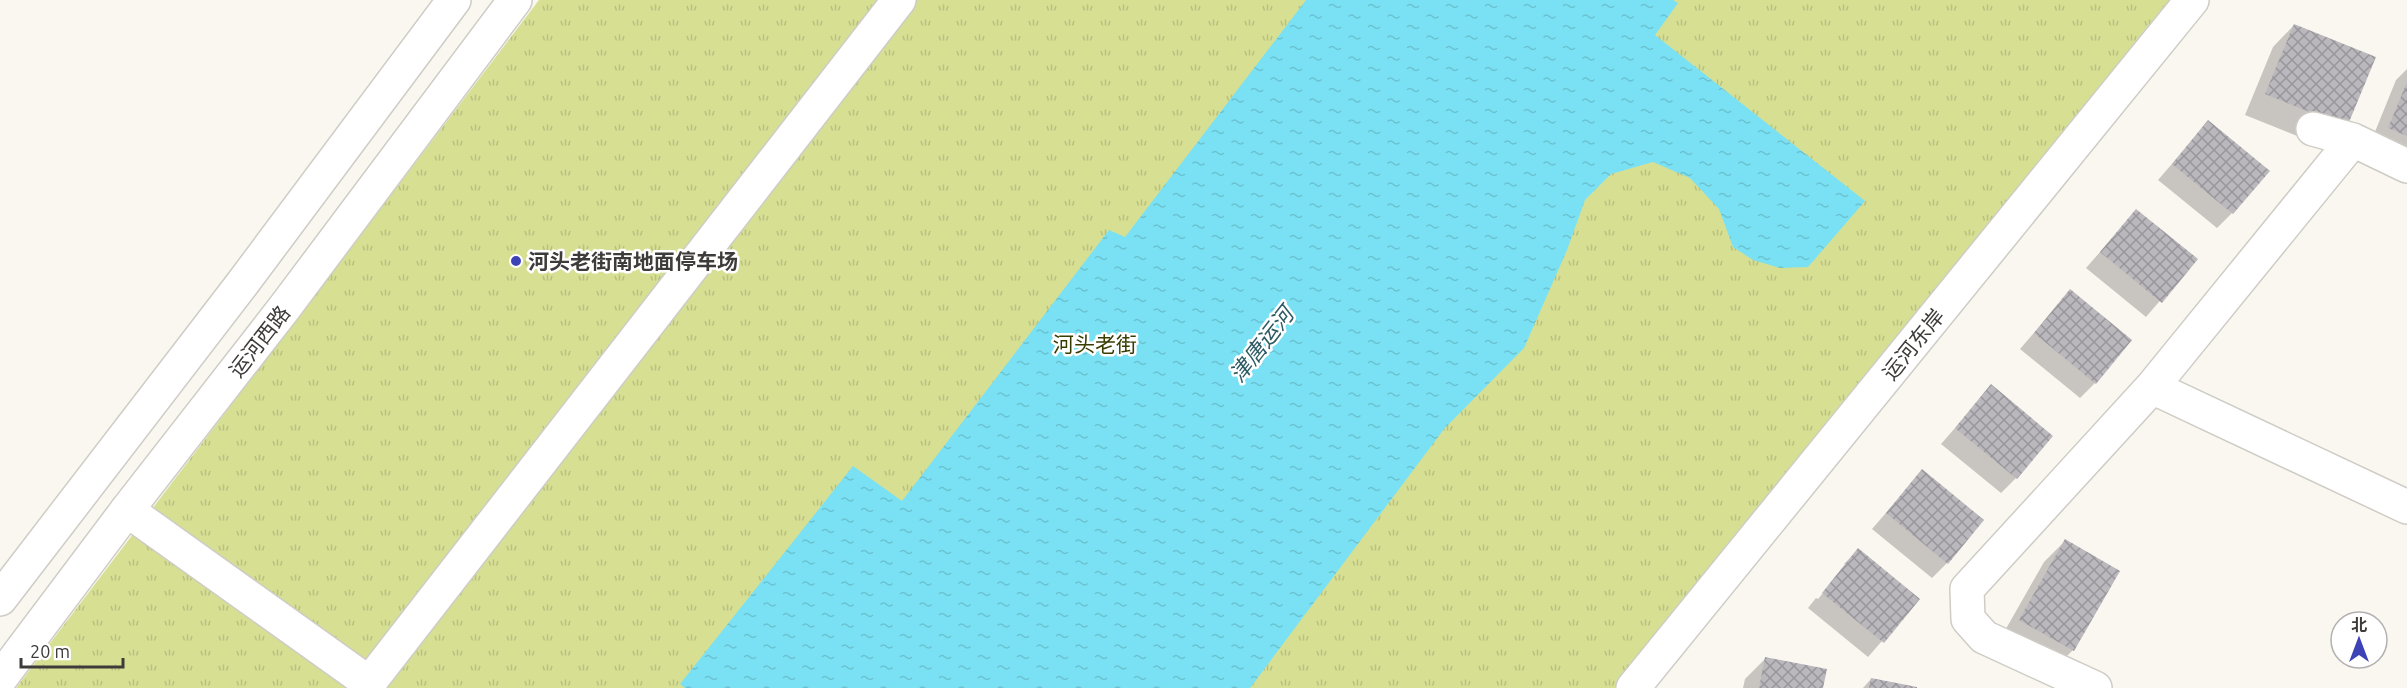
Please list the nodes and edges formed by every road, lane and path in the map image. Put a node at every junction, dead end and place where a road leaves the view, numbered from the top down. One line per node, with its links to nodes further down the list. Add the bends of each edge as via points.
1 (454, 0): 11 (street)
2 (515, 0): 10 (street, 运河西路)
3 (899, 0): 10 (street, via 369,683)
4 (2192, 0): 13 (street, 运河东岸)
5 (2313, 129): 6 (street)
6 (2353, 140): 7 (street); 8 (street)
7 (2407, 166)
8 (2152, 387): 9 (street); 14 (street, via 1967,589 1968,619 1984,638)
9 (2407, 507)
10 (127, 510): 12 (street, 运河西路)
11 (0, 599)
12 (0, 680)
13 (1634, 688)
14 (2095, 688)

